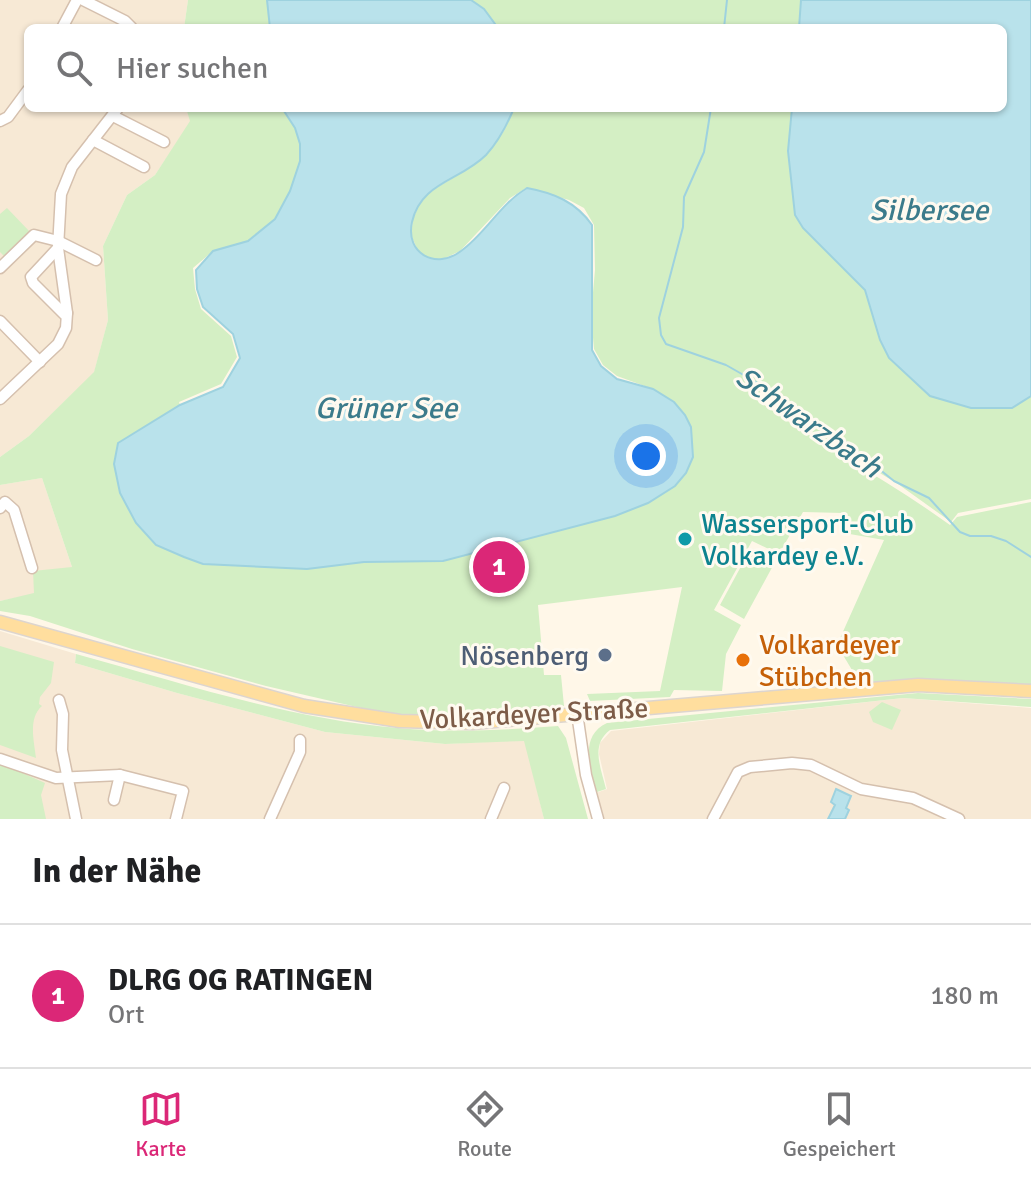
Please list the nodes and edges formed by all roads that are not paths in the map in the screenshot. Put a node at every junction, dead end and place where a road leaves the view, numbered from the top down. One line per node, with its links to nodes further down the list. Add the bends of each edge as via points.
1 (80, 0): 2 (street); 3 (street)
2 (65, 24)
3 (128, 24)
4 (24, 95): 6 (street)
5 (116, 112): 7 (street); 8 (street)
6 (0, 121)
7 (93, 140): 9 (street); 10 (street, via 64,186)
8 (164, 142)
9 (144, 167)
10 (58, 244): 11 (street); 12 (street, via 31,236); 13 (street); 13 (street, via 31,277)
11 (96, 260)
12 (2, 263)
13 (67, 313): 15 (street, via 63,336)
14 (0, 321): 15 (street)
15 (40, 362): 16 (street)
16 (0, 399)
17 (0, 508): 18 (street, via 5,502 14,510)
18 (32, 568)
19 (0, 622): 22 (main road, Volkardeyer Straße, via 250,693 351,715 472,723)
20 (1031, 691): 22 (main road, Volkardeyer Straße, via 918,685)
21 (59, 700): 26 (street)
22 (577, 713): 33 (street)
23 (300, 740): 31 (street, via 300,752)
24 (0, 759): 26 (street)
25 (120, 775): 26 (street); 28 (street); 30 (street, via 183,791)
26 (67, 779): 29 (street)
27 (504, 788): 32 (street)
28 (114, 800)
29 (76, 819)
30 (176, 819)
31 (270, 819)
32 (491, 819)
33 (598, 819)
34 (713, 819): 35 (street, via 738,772 792,763 811,765 861,789 913,798)
35 (959, 819)

